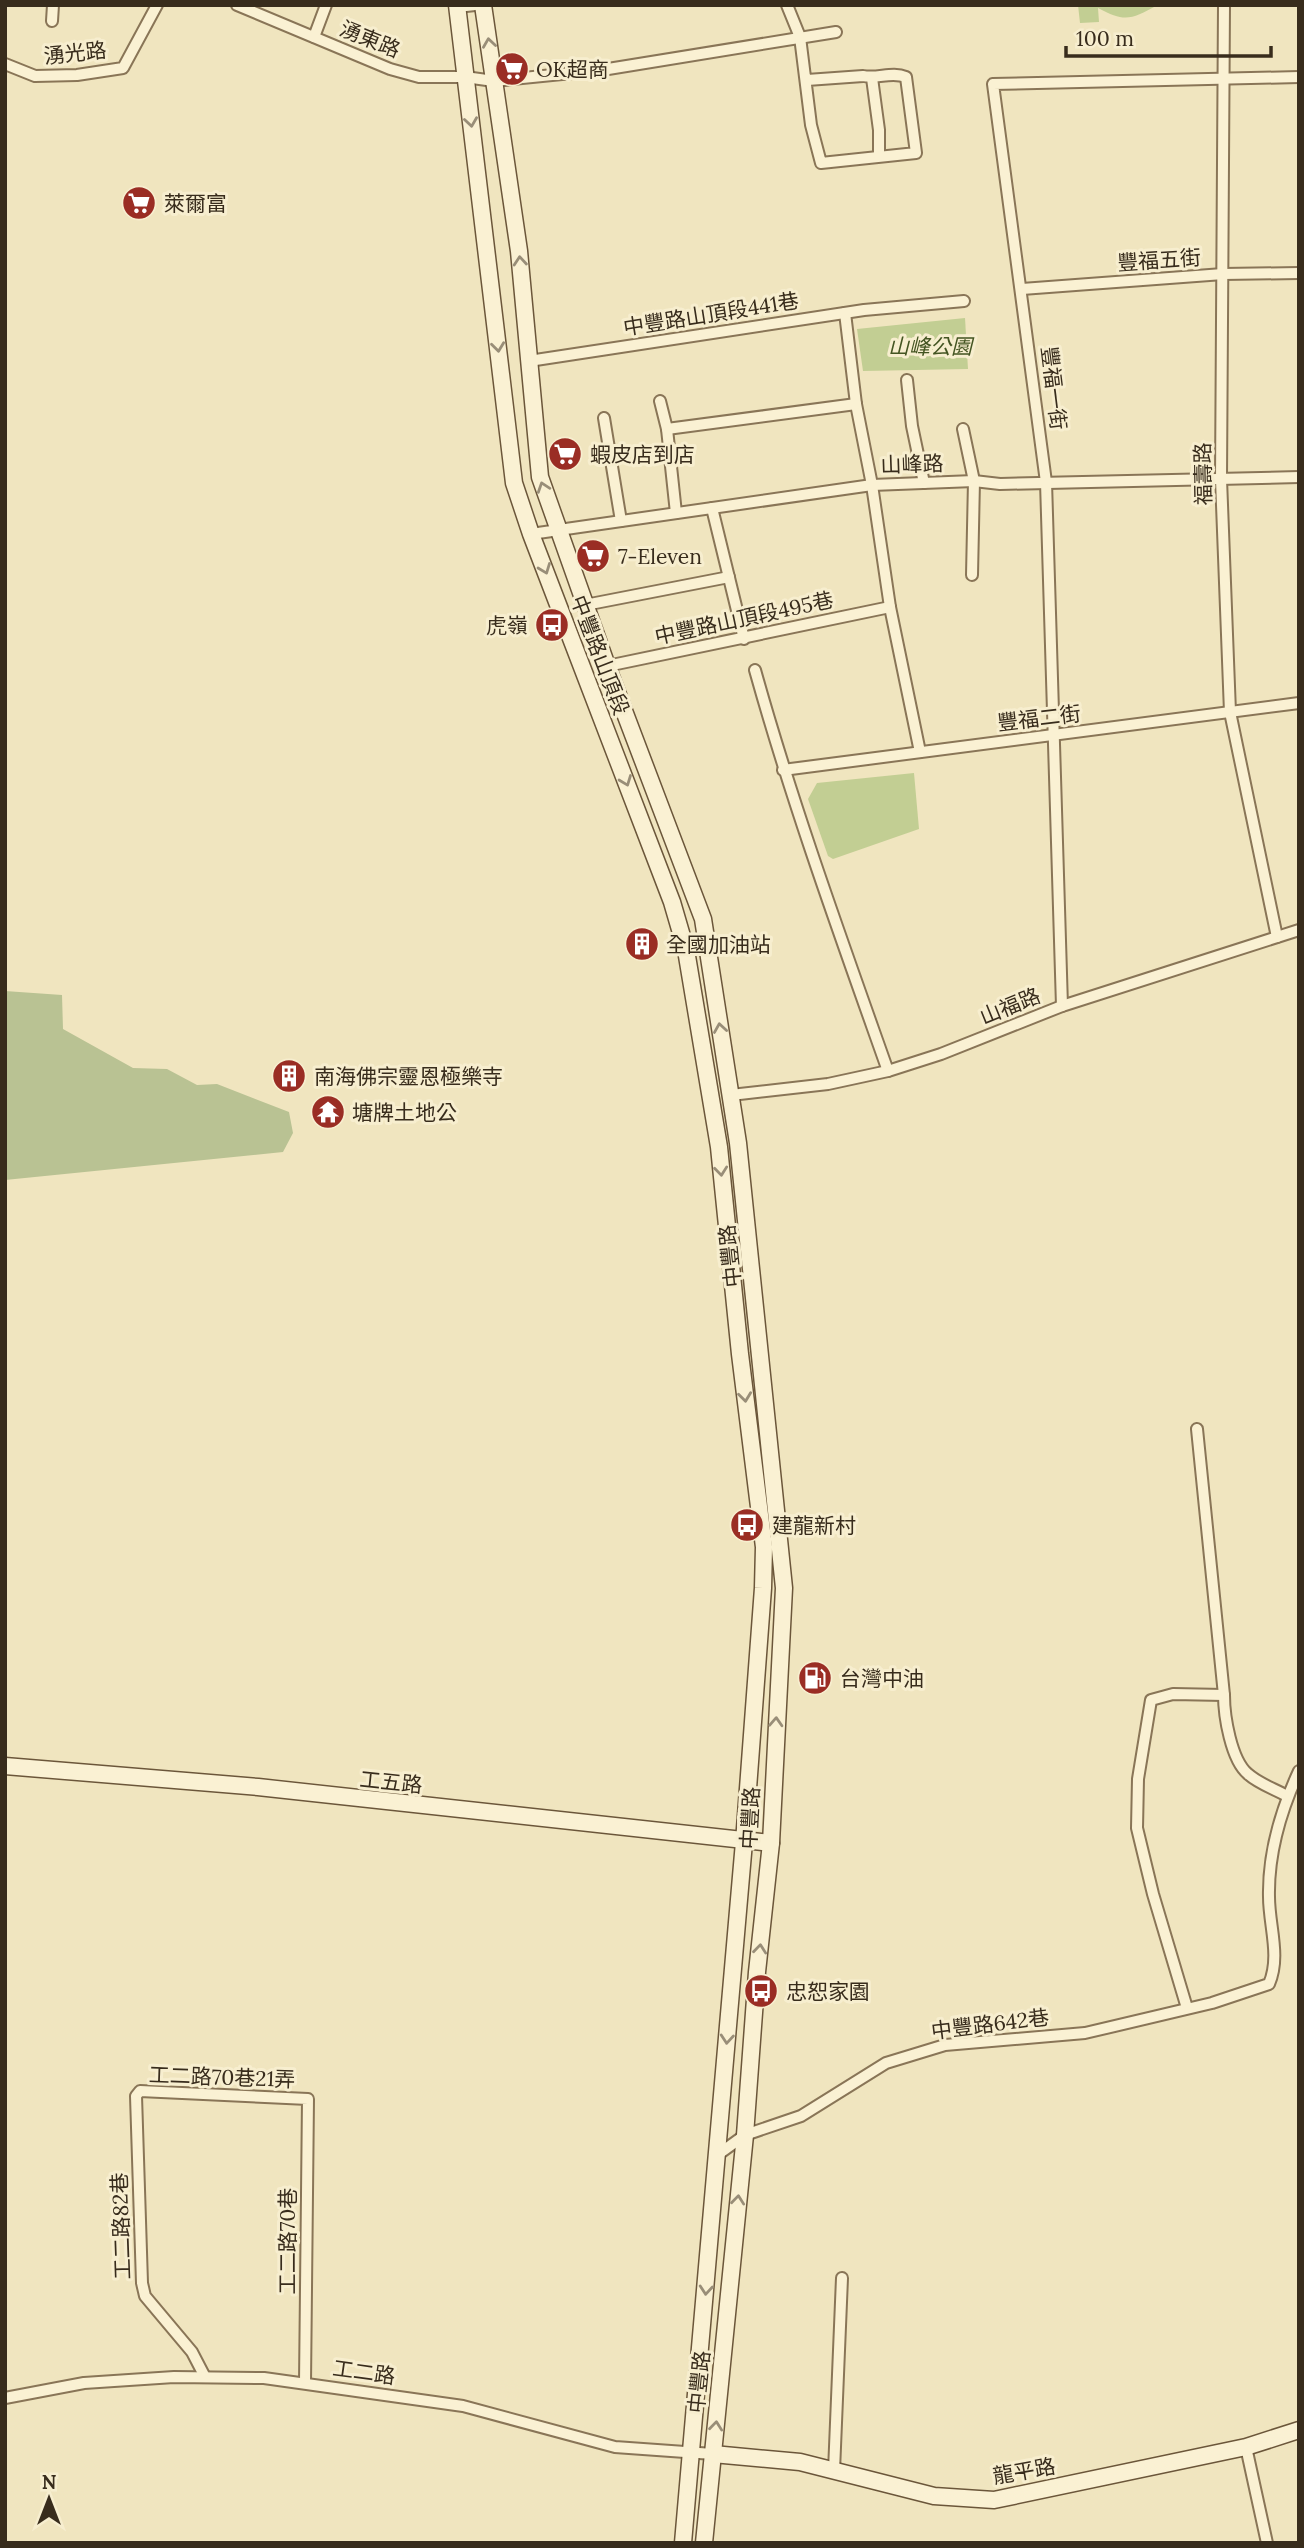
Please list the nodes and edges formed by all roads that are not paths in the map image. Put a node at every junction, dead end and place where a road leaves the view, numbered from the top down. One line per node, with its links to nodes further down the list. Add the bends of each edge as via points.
1 (53, 5): 10 (street)
2 (157, 5): 14 (street, 湧光路, via 123,68 35,76)
3 (237, 5): 12 (street, 湧東路)
4 (326, 5): 12 (street)
5 (475, 5): 9 (street)
6 (483, 5): 20 (main road, 中豐路山頂段, one-way to 6)
7 (787, 5): 13 (street)
8 (1224, 5): 18 (street, 福壽路)
9 (457, 6): 15 (main road, 中豐路山頂段)
10 (52, 21)
11 (835, 32): 13 (street, 湧東路)
12 (313, 37): 15 (street, 湧東路, via 419,77)
13 (800, 37): 19 (street); 20 (street, 湧東路, via 602,70)
14 (5, 64)
15 (465, 77): 20 (street, 湧東路); 44 (main road, 中豐路山頂段, one-way to 44, via 514,483)
16 (1299, 77): 18 (street, 豐福一街)
17 (872, 78): 19 (street); 21 (street); 21 (street, via 906,77 916,153)
18 (1223, 78): 23 (street, 福壽路); 24 (street, 豐福一街, via 993,84)
19 (807, 80): 21 (street, via 811,125 821,163)
20 (494, 81): 27 (main road, 中豐路山頂段, one-way to 20, via 519,251)
21 (879, 156)
22 (1299, 272): 23 (street, 豐福五街)
23 (1223, 274): 24 (street, 豐福五街); 35 (street, 福壽路)
24 (1022, 289): 37 (street, 豐福一街)
25 (964, 300): 26 (street, 中豐路山頂段441巷)
26 (845, 313): 27 (street, 中豐路山頂段441巷); 30 (street)
27 (529, 361): 43 (main road, 中豐路山頂段, one-way to 27, via 540,477)
28 (907, 380): 38 (street)
29 (660, 401): 32 (street)
30 (856, 404): 32 (street); 39 (street)
31 (604, 418): 42 (street)
32 (667, 429): 41 (street)
33 (963, 429): 36 (street)
34 (1299, 477): 35 (street, 山峰路)
35 (1221, 479): 37 (street, 山峰路); 53 (street, 福壽路)
36 (974, 481): 37 (street, 山峰路); 38 (street, 山峰路); 45 (street)
37 (1046, 482): 54 (street, 豐福一街)
38 (924, 483): 39 (street, 山峰路)
39 (872, 485): 40 (street, 山峰路); 48 (street)
40 (712, 508): 41 (street, 山峰路); 46 (street)
41 (676, 513): 42 (street, 山峰路)
42 (621, 521): 43 (street, 山峰路)
43 (559, 531): 44 (street, 山峰路); 47 (main road, 中豐路山頂段)
44 (531, 534): 62 (main road, 中豐路山頂段, one-way to 62, via 672,902 686,950)
45 (972, 575)
46 (729, 577): 47 (street); 49 (street)
47 (585, 606): 50 (main road, 中豐路山頂段)
48 (890, 607): 49 (street, 中豐路山頂段495巷); 55 (street)
49 (744, 639): 50 (street, 中豐路山頂段495巷)
50 (607, 666): 61 (main road, 中豐路山頂段, one-way to 50, via 703,919)
51 (755, 670): 56 (street)
52 (1299, 703): 53 (street, 豐福二街)
53 (1230, 712): 54 (street, 豐福二街); 58 (street, 福壽路)
54 (1054, 736): 55 (street, 豐福二街); 59 (street, 豐福一街)
55 (920, 752): 56 (street, 豐福二街)
56 (783, 770): 60 (street)
57 (1299, 930): 58 (street, 山福路)
58 (1277, 937): 59 (street, 山福路)
59 (1062, 1006): 60 (street, 山福路)
60 (888, 1071): 61 (street, 山福路, via 828,1084)
61 (731, 1095): 65 (main road, 中豐路, via 784,1588)
62 (710, 1104): 64 (main road, 中豐路, one-way to 64, via 719,1147 764,1547)
63 (1197, 1429): 66 (street)
64 (760, 1636): 65 (main road); 70 (main road, 中豐路)
65 (780, 1637): 71 (main road, 中豐路, one-way to 65)
66 (1224, 1695): 69 (street, via 1224,1721 1247,1774); 72 (street, via 1173,1694 1151,1700 1138,1779 1137,1829)
67 (5, 1766): 70 (main road, 工五路, via 258,1787)
68 (1299, 1770): 69 (street)
69 (1287, 1796): 72 (street, 中豐路642巷, via 1279,1819 1269,1896 1275,1959 1269,1984)
70 (744, 1842): 71 (main road, 工五路); 76 (main road, 中豐路, one-way to 76)
71 (771, 1843): 75 (main road, 中豐路, one-way to 71)
72 (1187, 2008): 75 (street, 中豐路642巷, via 1085,2033 946,2045 887,2063 801,2116)
73 (136, 2096): 74 (street, 工二路70巷21弄, via 140,2091); 78 (street, 工二路82巷, via 145,2296 192,2352)
74 (307, 2099): 79 (street, 工二路70巷)
75 (745, 2135): 76 (street, 中豐路642巷); 84 (main road, 中豐路, one-way to 75)
76 (716, 2157): 83 (main road, 中豐路, one-way to 83)
77 (842, 2278): 85 (street)
78 (205, 2377): 79 (street, 工二路); 80 (street, 工二路, via 85,2383)
79 (305, 2383): 83 (street, 工二路, via 463,2406 615,2447)
80 (5, 2399)
81 (1299, 2430): 82 (main road, 龍平路)
82 (1246, 2447): 85 (main road, 龍平路, via 994,2500 934,2496); 88 (street)
83 (692, 2452): 84 (street, 工二路); 86 (main road, 中豐路)
84 (713, 2454): 85 (main road, 龍平路, via 800,2462); 87 (main road, 中豐路)
85 (834, 2471)
86 (683, 2543)
87 (704, 2543)
88 (1267, 2543)

